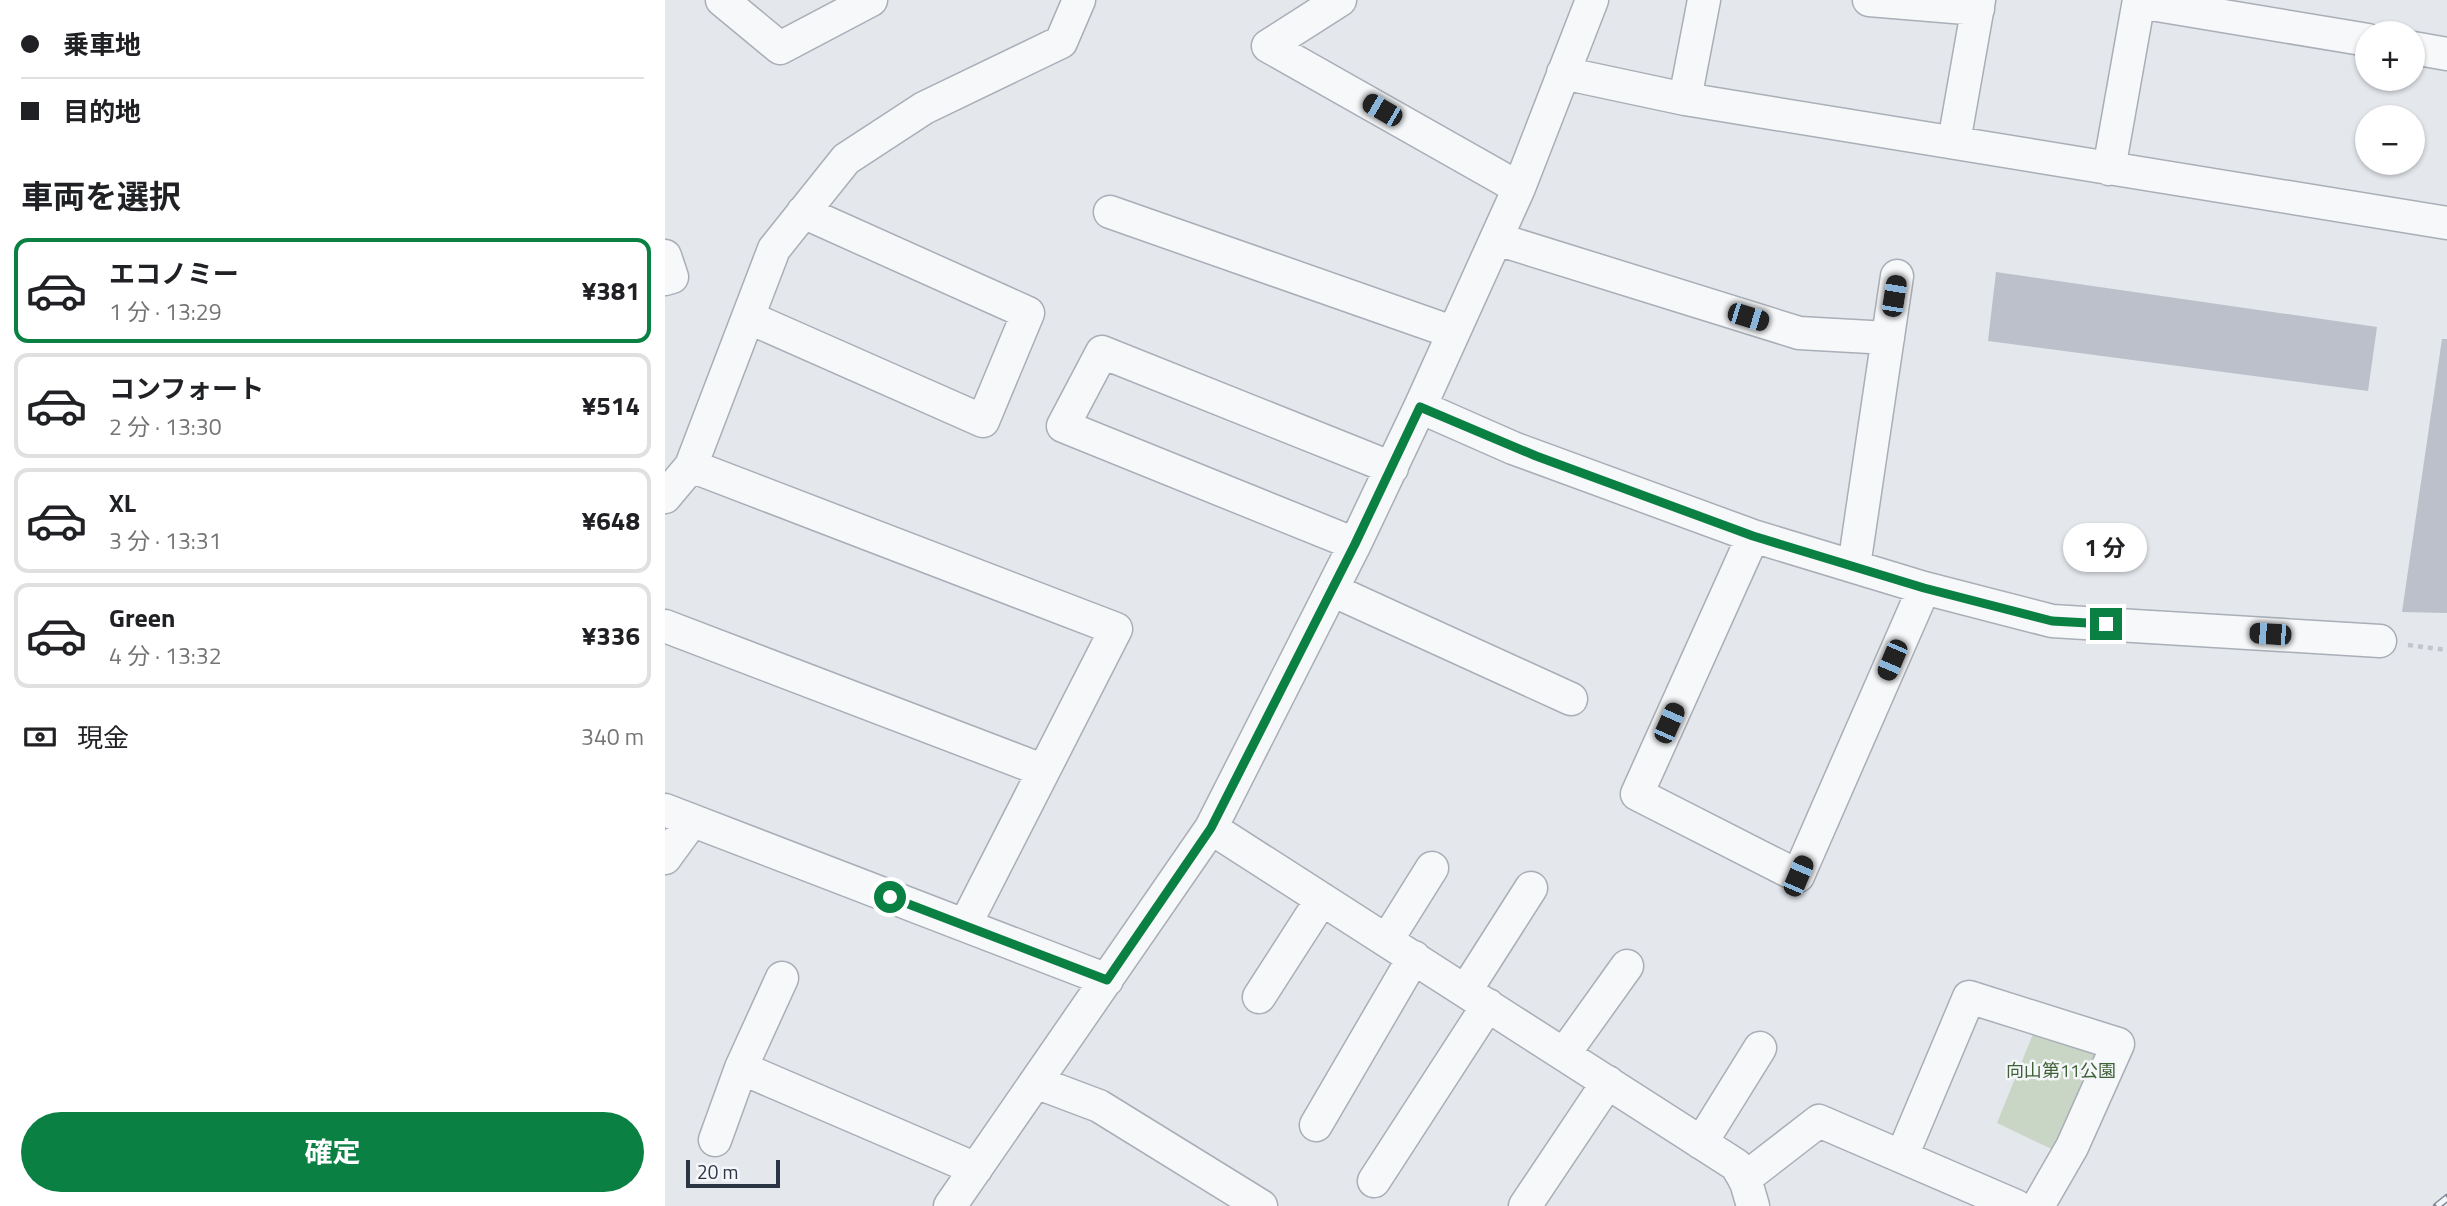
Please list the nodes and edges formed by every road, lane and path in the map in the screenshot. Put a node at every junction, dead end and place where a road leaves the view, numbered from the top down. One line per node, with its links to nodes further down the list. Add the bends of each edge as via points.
1 (722, 0): 8 (street, via 780,48)
2 (1079, 0): 18 (street, via 1061,42 924,107 846,159)
3 (1340, 0): 17 (street, via 1268,46)
4 (1592, 0): 13 (street)
5 (1704, 0): 14 (street)
6 (1869, 0): 9 (street)
7 (2139, 1): 10 (street); 16 (street)
8 (861, 2)
9 (1978, 4): 15 (street)
10 (2355, 38)
11 (2425, 50): 12 (street)
12 (2447, 54)
13 (1563, 73): 14 (street); 17 (street)
14 (1685, 99): 15 (street)
15 (1954, 142): 16 (street)
16 (2109, 169): 20 (street)
17 (1518, 188): 21 (street)
18 (803, 212): 25 (street, via 774,249); 25 (street, via 1028,313 983,421)
19 (1110, 212): 26 (street)
20 (2447, 223)
21 (1497, 239): 26 (street); 27 (street, via 1799,333)
22 (665, 256): 24 (street, via 672,277)
23 (1897, 275): 27 (street)
24 (665, 279)
25 (750, 318): 29 (street)
26 (1452, 332): 28 (street)
27 (1888, 338): 34 (street)
28 (1420, 407): 30 (street); 32 (street, via 1513,447)
29 (691, 466): 31 (street); 40 (street, via 1116,629)
30 (1392, 468): 33 (street); 33 (street, via 1102,352 1063,426)
31 (665, 497)
32 (1753, 536): 34 (street); 35 (street, via 1637,794 1798,876)
33 (1355, 544): 36 (street)
34 (1854, 566): 35 (street)
35 (1924, 588): 38 (street, via 2052,621)
36 (1332, 590): 39 (street); 42 (street)
37 (665, 626): 40 (street)
38 (2380, 641)
39 (1571, 699)
40 (1042, 770): 47 (street)
41 (678, 815): 43 (street); 47 (street)
42 (1211, 828): 46 (street); 52 (street)
43 (665, 859)
44 (1432, 868): 48 (street)
45 (1531, 888): 54 (street)
46 (1322, 899): 48 (street); 53 (street)
47 (965, 925): 52 (street)
48 (1387, 940): 49 (street)
49 (1414, 957): 54 (street); 60 (street)
50 (1627, 966): 56 (street)
51 (782, 978): 57 (street)
52 (1107, 980): 59 (street)
53 (1259, 997)
54 (1477, 997): 56 (street); 65 (street)
55 (1760, 1048): 62 (street)
56 (1565, 1054): 58 (street)
57 (741, 1068): 61 (street); 64 (street)
58 (1608, 1082): 62 (street); 69 (street)
59 (1038, 1083): 64 (street); 68 (street, via 1099,1107)
60 (1316, 1125)
61 (715, 1140)
62 (1701, 1143): 66 (street, via 1736,1165)
63 (1902, 1156): 66 (street, via 1819,1121); 70 (street); 71 (street, via 1969,997 2118,1044)
64 (976, 1169): 67 (street)
65 (1374, 1181)
66 (1749, 1192)
67 (950, 1206)
68 (1261, 1206)
69 (1525, 1206)
70 (2016, 1206)
71 (2038, 1206)

